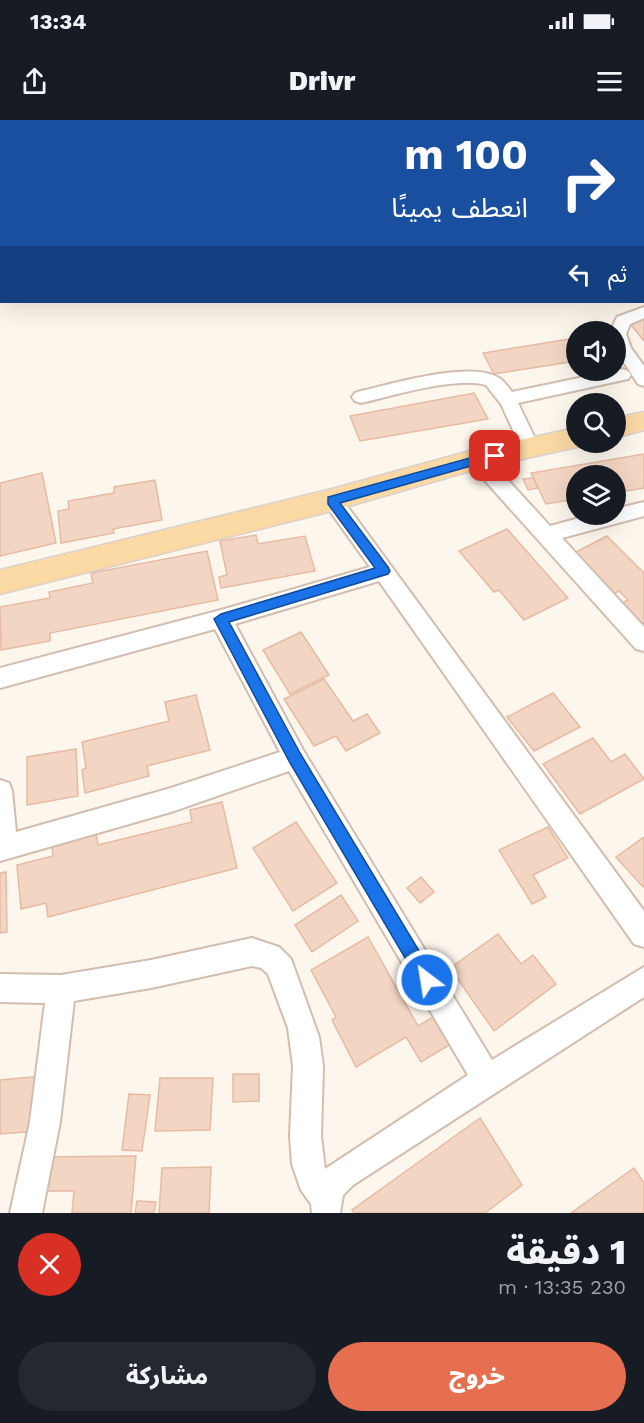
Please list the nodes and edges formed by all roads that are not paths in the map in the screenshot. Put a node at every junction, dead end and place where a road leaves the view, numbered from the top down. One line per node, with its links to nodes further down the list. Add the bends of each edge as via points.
1 (644, 312): 2 (street, via 623,321 618,334)
2 (644, 380)
3 (593, 381): 5 (street)
4 (361, 397): 5 (street, via 474,376 494,382)
5 (506, 399): 9 (street)
6 (644, 422): 7 (main road)
7 (626, 426)
8 (566, 440): 9 (main road)
9 (531, 448): 10 (main road)
10 (477, 459): 11 (main road); 13 (street)
11 (332, 500): 14 (street); 15 (main road)
12 (644, 509): 13 (street)
13 (544, 535): 17 (street)
14 (384, 571): 16 (street); 22 (street)
15 (0, 582)
16 (221, 619): 18 (street); 19 (street)
17 (644, 642)
18 (0, 678)
19 (295, 758): 21 (street, via 171,800); 26 (street)
20 (0, 791): 21 (street)
21 (2, 848)
22 (644, 934)
23 (644, 981): 26 (street)
24 (0, 988): 25 (street)
25 (61, 989): 27 (street, via 252,952 278,961 305,1040 308,1156 312,1177); 28 (street, via 45,1122)
26 (487, 1080): 27 (street, via 339,1175 329,1185)
27 (326, 1206)
28 (26, 1213)

